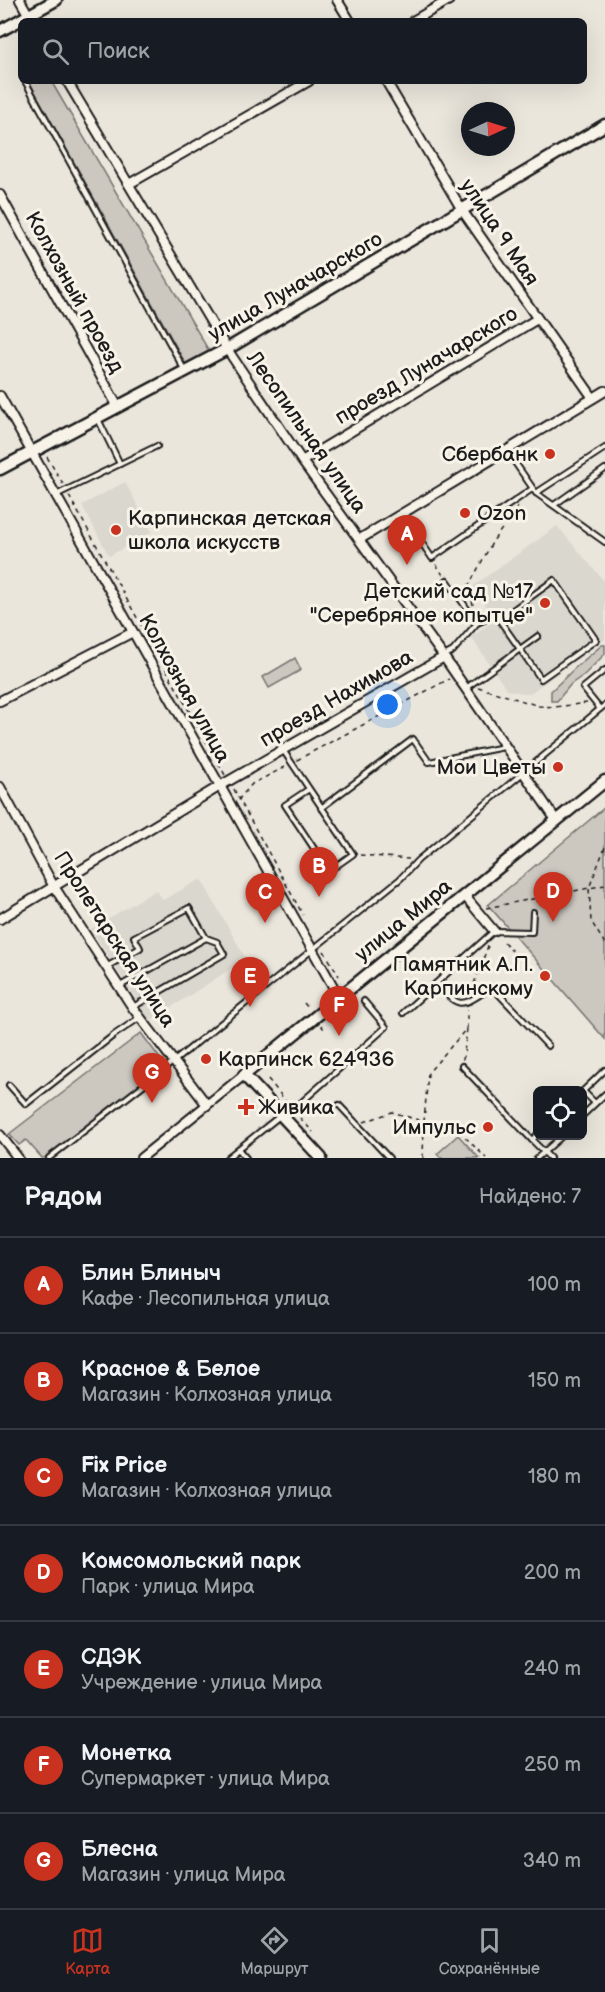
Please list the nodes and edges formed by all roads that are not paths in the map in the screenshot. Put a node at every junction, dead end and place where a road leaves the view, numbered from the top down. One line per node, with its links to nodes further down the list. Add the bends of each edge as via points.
1 (20, 0): 5 (street)
2 (56, 0): 5 (street)
3 (337, 0): 6 (street)
4 (449, 0): 7 (street)
5 (30, 18)
6 (348, 18)
7 (418, 18)
8 (18, 23): 9 (street)
9 (0, 31)
10 (27, 84): 20 (lane)
11 (69, 84): 15 (street, Лесопильная улица)
12 (304, 84): 15 (street)
13 (388, 84): 17 (street, улица 9 Мая)
14 (605, 125): 17 (street, улица Луначарского)
15 (129, 184): 19 (street, Лесопильная улица)
16 (0, 195): 24 (street, Колхозный проезд)
17 (462, 210): 18 (street, улица 9 Мая); 19 (street, улица Луначарского)
18 (537, 319): 23 (street, улица 9 Мая); 30 (street, проезд Луначарского)
19 (227, 350): 20 (street, улица Луначарского); 30 (street, Лесопильная улица)
20 (185, 372): 24 (street, улица Луначарского)
21 (605, 391): 23 (street)
22 (0, 396): 28 (street, Колхозная улица)
23 (593, 398): 29 (street)
24 (118, 407): 25 (street, улица Луначарского)
25 (98, 418): 28 (street, улица Луначарского); 31 (lane)
26 (158, 446): 31 (lane)
27 (605, 448): 35 (lane)
28 (37, 450): 32 (street, улица Луначарского); 36 (street, Колхозная улица)
29 (506, 450): 34 (lane); 38 (street)
30 (302, 460): 39 (street, Лесопильная улица)
31 (120, 464): 36 (lane)
32 (0, 469)
33 (605, 469): 37 (lane)
34 (532, 489): 35 (lane); 38 (lane, via 432,558)
35 (536, 493): 37 (lane)
36 (56, 495): 44 (street, Колхозная улица)
37 (554, 505): 40 (lane)
38 (401, 514): 39 (street)
39 (360, 539): 47 (street, Лесопильная улица)
40 (604, 540)
41 (447, 580): 43 (lane)
42 (499, 620): 43 (lane, via 496,615); 46 (lane); 46 (lane, via 554,580 596,639 541,679)
43 (477, 623): 47 (lane)
44 (133, 632): 50 (street); 57 (street, Колхозная улица)
45 (538, 636): 46 (lane)
46 (520, 649): 49 (lane)
47 (444, 657): 49 (street, Лесопильная улица); 54 (street, проезд Нахимова)
48 (605, 670): 52 (lane, via 583,688)
49 (465, 688): 53 (street, Лесопильная улица)
50 (0, 701)
51 (605, 705): 52 (lane)
52 (600, 709): 55 (lane)
53 (506, 746): 55 (street, Лесопильная улица); 60 (lane, via 429,762 412,739)
54 (282, 750): 57 (street, проезд Нахимова); 59 (lane)
55 (523, 772): 61 (street, Лесопильная улица); 68 (lane)
56 (605, 781): 61 (street, улица Мира)
57 (219, 786): 62 (street, проезд Нахимова); 68 (street, Колхозная улица)
58 (0, 787): 62 (street, Пролетарская улица)
59 (309, 789): 60 (lane); 60 (lane, via 285,805 329,870 353,854)
60 (321, 807)
61 (556, 820): 63 (street, улица Мира)
62 (53, 885): 65 (street, проезд Нахимова); 69 (street, Пролетарская улица)
63 (464, 895): 66 (street); 72 (street, улица Мира)
64 (533, 912): 66 (lane, via 532,932)
65 (0, 919)
66 (494, 931): 70 (lane)
67 (206, 938): 69 (lane, via 189,908 134,937 140,948); 71 (lane); 74 (lane, via 217,942 224,954)
68 (312, 950): 72 (street, Колхозная улица); 78 (lane)
69 (106, 968): 71 (street, Пролетарская улица)
70 (437, 984): 75 (lane); 77 (lane, via 460,1004 492,987)
71 (119, 987): 74 (street, Пролетарская улица)
72 (339, 997): 81 (street, улица Мира)
73 (364, 1001): 90 (lane, via 386,1027)
74 (133, 1008): 76 (street, Пролетарская улица)
75 (403, 1012)
76 (140, 1018): 78 (street, Пролетарская улица); 82 (lane, via 26,1104)
77 (548, 1047)
78 (173, 1062): 87 (street, Пролетарская улица); 98 (lane)
79 (462, 1066): 92 (lane)
80 (605, 1070): 83 (lane)
81 (244, 1075): 87 (street, улица Мира); 90 (street)
82 (9, 1085)
83 (587, 1087)
84 (605, 1094): 86 (lane)
85 (587, 1095): 86 (lane)
86 (596, 1103): 89 (lane)
87 (207, 1105): 96 (street, улица Мира)
88 (339, 1105): 102 (lane)
89 (587, 1111)
90 (286, 1114): 94 (lane); 101 (street)
91 (0, 1135): 97 (street)
92 (532, 1140): 95 (lane)
93 (557, 1140): 95 (lane)
94 (238, 1149): 99 (lane); 100 (lane)
95 (544, 1152): 103 (lane); 104 (lane)
96 (145, 1157)
97 (18, 1158)
98 (49, 1158)
99 (227, 1158)
100 (246, 1158)
101 (321, 1158)
102 (389, 1158)
103 (537, 1158)
104 (550, 1158)

